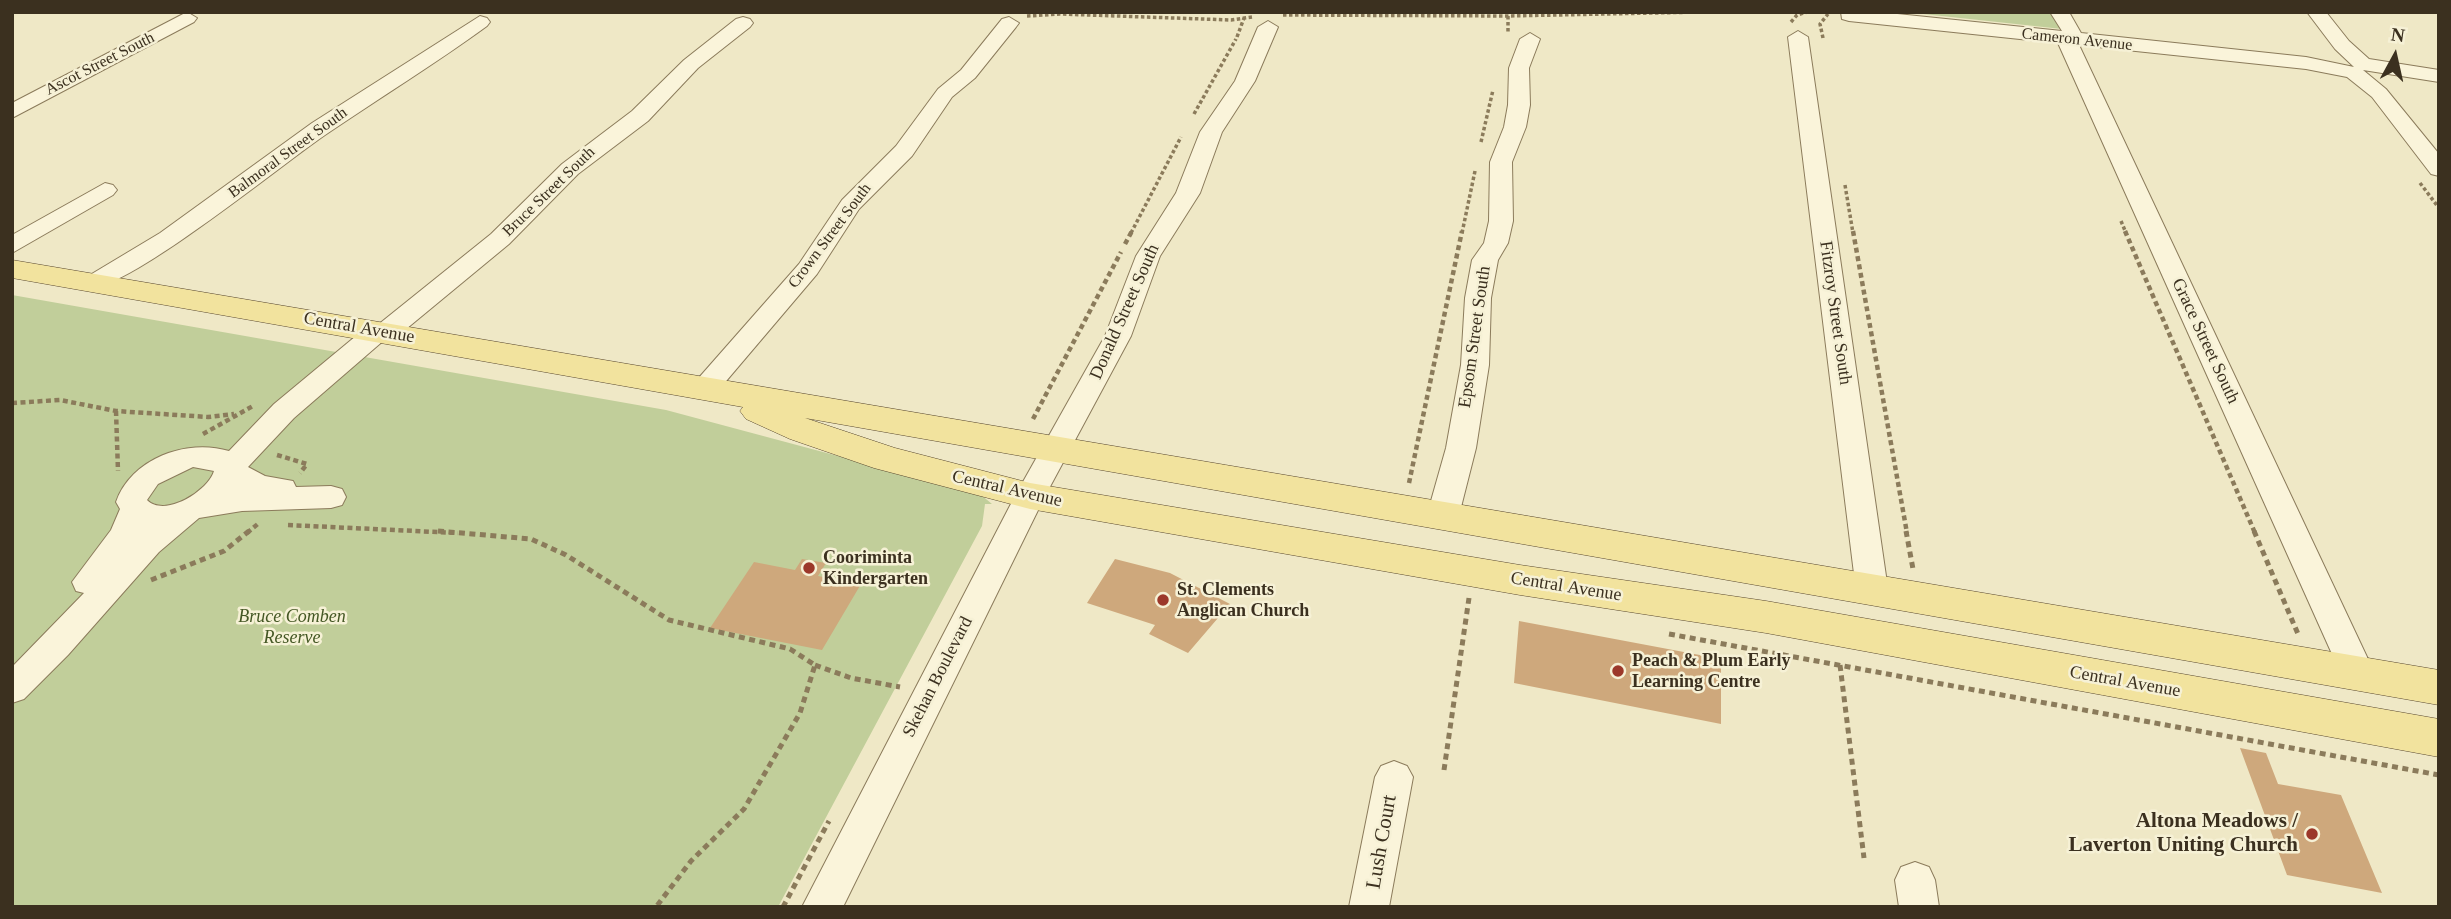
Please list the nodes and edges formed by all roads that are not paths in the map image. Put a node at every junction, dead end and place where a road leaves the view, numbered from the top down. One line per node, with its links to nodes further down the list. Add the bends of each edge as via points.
1 (2059, 12): 11 (street, Grace Street South, via 2072,32)
2 (2316, 12): 12 (street)
3 (1839, 14): 11 (street, Cameron Avenue)
4 (187, 18): 14 (street, Ascot Street South)
5 (1269, 21): 23 (street, Donald Street South, via 1245,81 1211,132 1188,194 1148,256 1118,335)
6 (480, 22): 19 (street, Balmoral Street South, via 397,82 320,128 169,238)
7 (743, 23): 20 (street, Bruce Street South, via 691,64 640,116 570,169 500,239)
8 (1009, 23): 21 (street, Crown Street South, via 968,74 945,93 904,151 850,205 808,269)
9 (1518, 36): 27 (street, Epsom Street South, via 1519,105 1501,162 1501,221 1496,243 1485,260 1476,310 1473,383)
10 (1810, 39): 30 (street, Fitzroy Street South)
11 (2066, 39): 12 (street, Cameron Avenue); 32 (street, Grace Street South)
12 (2360, 68): 13 (street, Cameron Avenue); 15 (street)
13 (2439, 76)
14 (12, 112)
15 (2439, 169)
16 (105, 190): 17 (street)
17 (12, 246)
18 (12, 269): 19 (main road, Central Avenue)
19 (94, 283): 20 (main road, Central Avenue)
20 (381, 332): 21 (main road, Central Avenue); 22 (street, Bruce Street South)
21 (706, 387): 23 (main road, Central Avenue); 26 (main road, Central Avenue, via 803,431)
22 (284, 411): 24 (street); 25 (street)
23 (1044, 434): 26 (street, Skehan Boulevard); 27 (main road, Central Avenue)
24 (194, 457): 25 (street, via 218,458); 29 (street, via 163,467 139,484 131,502)
25 (230, 468): 28 (street, via 230,476 216,494); 28 (street, via 256,484 331,497 242,500)
26 (1030, 496): 35 (main road, Central Avenue, via 1766,617); 37 (street, Skehan Boulevard)
27 (1446, 503): 30 (main road, Central Avenue)
28 (190, 509): 29 (street, via 157,516); 34 (street, via 148,544)
29 (135, 510): 31 (street, via 112,553)
30 (1870, 576): 32 (main road, Central Avenue)
31 (12, 665)
32 (2358, 674): 33 (main road, Central Avenue)
33 (2439, 688)
34 (12, 689)
35 (2439, 738)
36 (1394, 777): 38 (street, Lush Court)
37 (822, 907)
38 (1370, 907)

